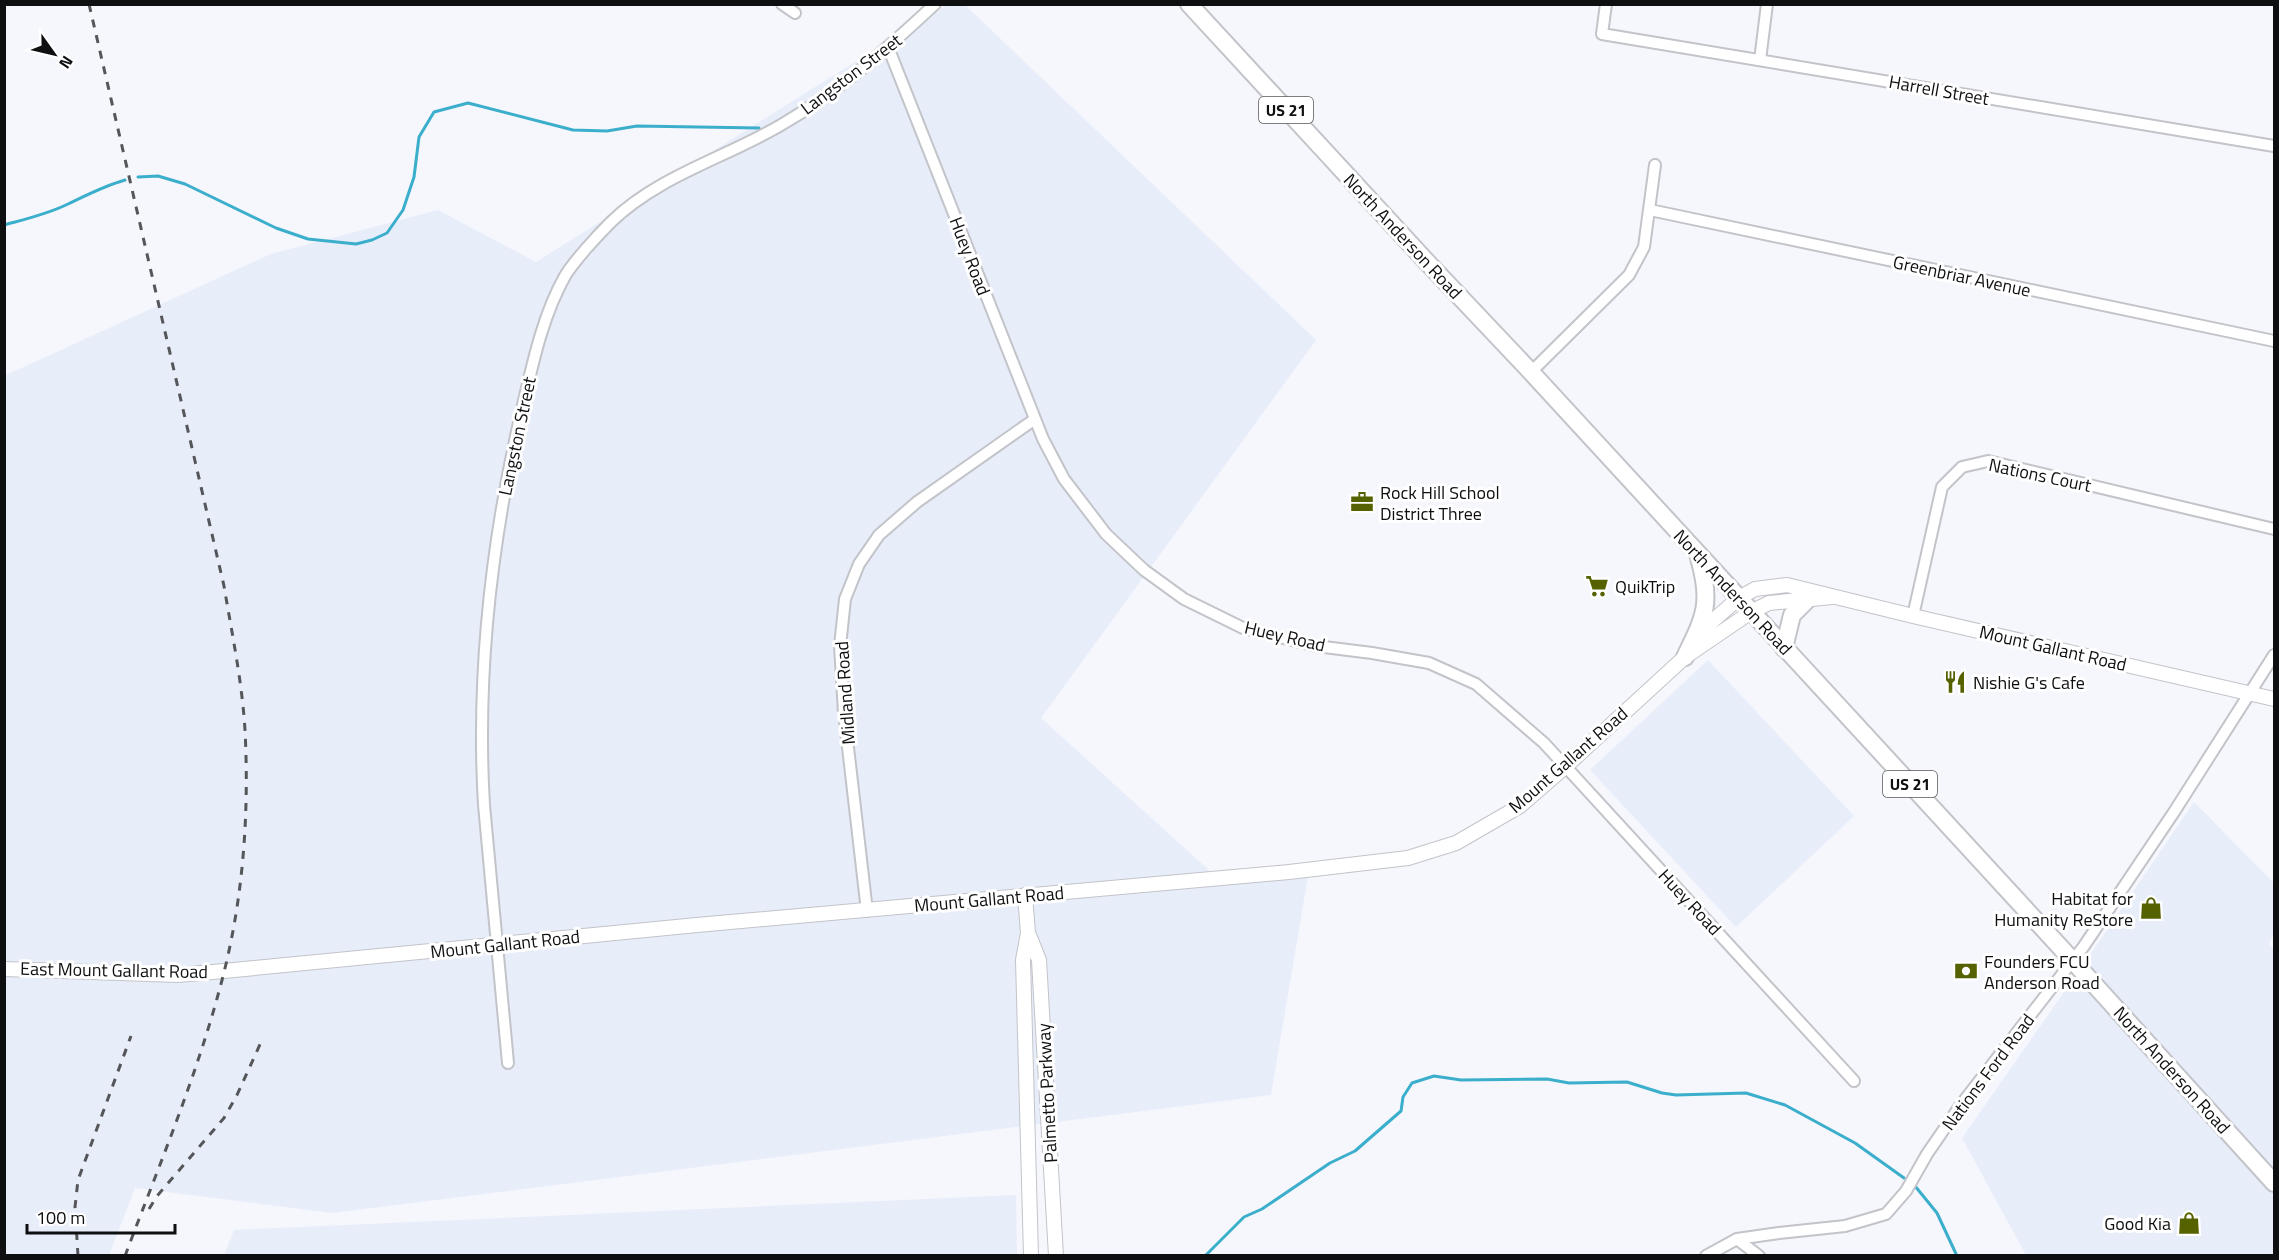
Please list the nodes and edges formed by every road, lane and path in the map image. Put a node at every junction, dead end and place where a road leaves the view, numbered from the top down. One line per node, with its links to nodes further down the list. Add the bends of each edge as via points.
1 (782, 4): 6 (street)
2 (935, 4): 7 (street, Langston Street)
3 (1189, 4): 13 (main road, North Anderson Road / US 21)
4 (1606, 4): 8 (street, Harrell Street, via 1602,34)
5 (1767, 4): 8 (street)
6 (795, 13)
7 (888, 47): 14 (street, Huey Road); 31 (street, Langston Street, via 843,85 778,127 685,172 637,201 611,222 566,274 548,312 512,453 488,602 482,769)
8 (1760, 60): 9 (street, Harrell Street)
9 (2274, 146)
10 (1655, 165): 11 (street)
11 (1650, 210): 12 (street, Greenbriar Avenue); 13 (street, via 1644,247 1629,275)
12 (2274, 342)
13 (1531, 372): 16 (main road, North Anderson Road / US 21)
14 (1035, 419): 27 (street, Huey Road, via 1064,479 1099,525 1144,570 1184,599 1244,628 1316,646 1429,663 1476,684 1511,712); 29 (street, Midland Road, via 917,502 879,535 859,564 845,600 840,646 844,712)
15 (2274, 529): 21 (street, Nations Court, via 1988,461 1962,467 1942,486)
16 (1698, 554): 18 (main road, North Anderson Road / US 21); 24 (main road, via 1706,608)
17 (1832, 597): 18 (street, Mount Gallant Road, via 1776,585 1755,589); 19 (street, Mount Gallant Road); 21 (street, Mount Gallant Road)
18 (1739, 598): 20 (main road, North Anderson Road / US 21); 24 (street, Mount Gallant Road, via 1709,624)
19 (1807, 600): 20 (street, Mount Gallant Road, via 1769,603); 22 (main road, via 1792,615)
20 (1751, 612): 22 (main road, North Anderson Road / US 21); 24 (street, Mount Gallant Road)
21 (1913, 616): 25 (street, Mount Gallant Road)
22 (1784, 648): 32 (main road, North Anderson Road / US 21)
23 (2274, 655): 25 (street, Nations Ford Road)
24 (1685, 657): 27 (street, Mount Gallant Road)
25 (2251, 693): 26 (street, Mount Gallant Road); 32 (street, Nations Ford Road)
26 (2274, 699)
27 (1565, 767): 28 (street, Mount Gallant Road, via 1513,810 1456,843 1408,858); 36 (street, Huey Road)
28 (1025, 896): 29 (street, Mount Gallant Road); 30 (street, Palmetto Parkway)
29 (867, 911): 31 (street, Mount Gallant Road)
30 (1028, 933): 39 (street, Palmetto Parkway, via 1023,960); 40 (street, Palmetto Parkway, via 1039,960)
31 (496, 945): 34 (street, Mount Gallant Road); 35 (street, Langston Street)
32 (2073, 961): 37 (main road, North Anderson Road / US 21); 38 (street, Nations Ford Road, via 1960,1106 1906,1191 1886,1214 1845,1226)
33 (4, 969): 34 (street, East Mount Gallant Road, via 178,975)
34 (224, 971)
35 (508, 1064)
36 (1854, 1081)
37 (2274, 1183)
38 (1737, 1239): 41 (street, Nations Ford Road); 42 (street)
39 (1031, 1256)
40 (1056, 1256)
41 (1706, 1256)
42 (1759, 1256)

